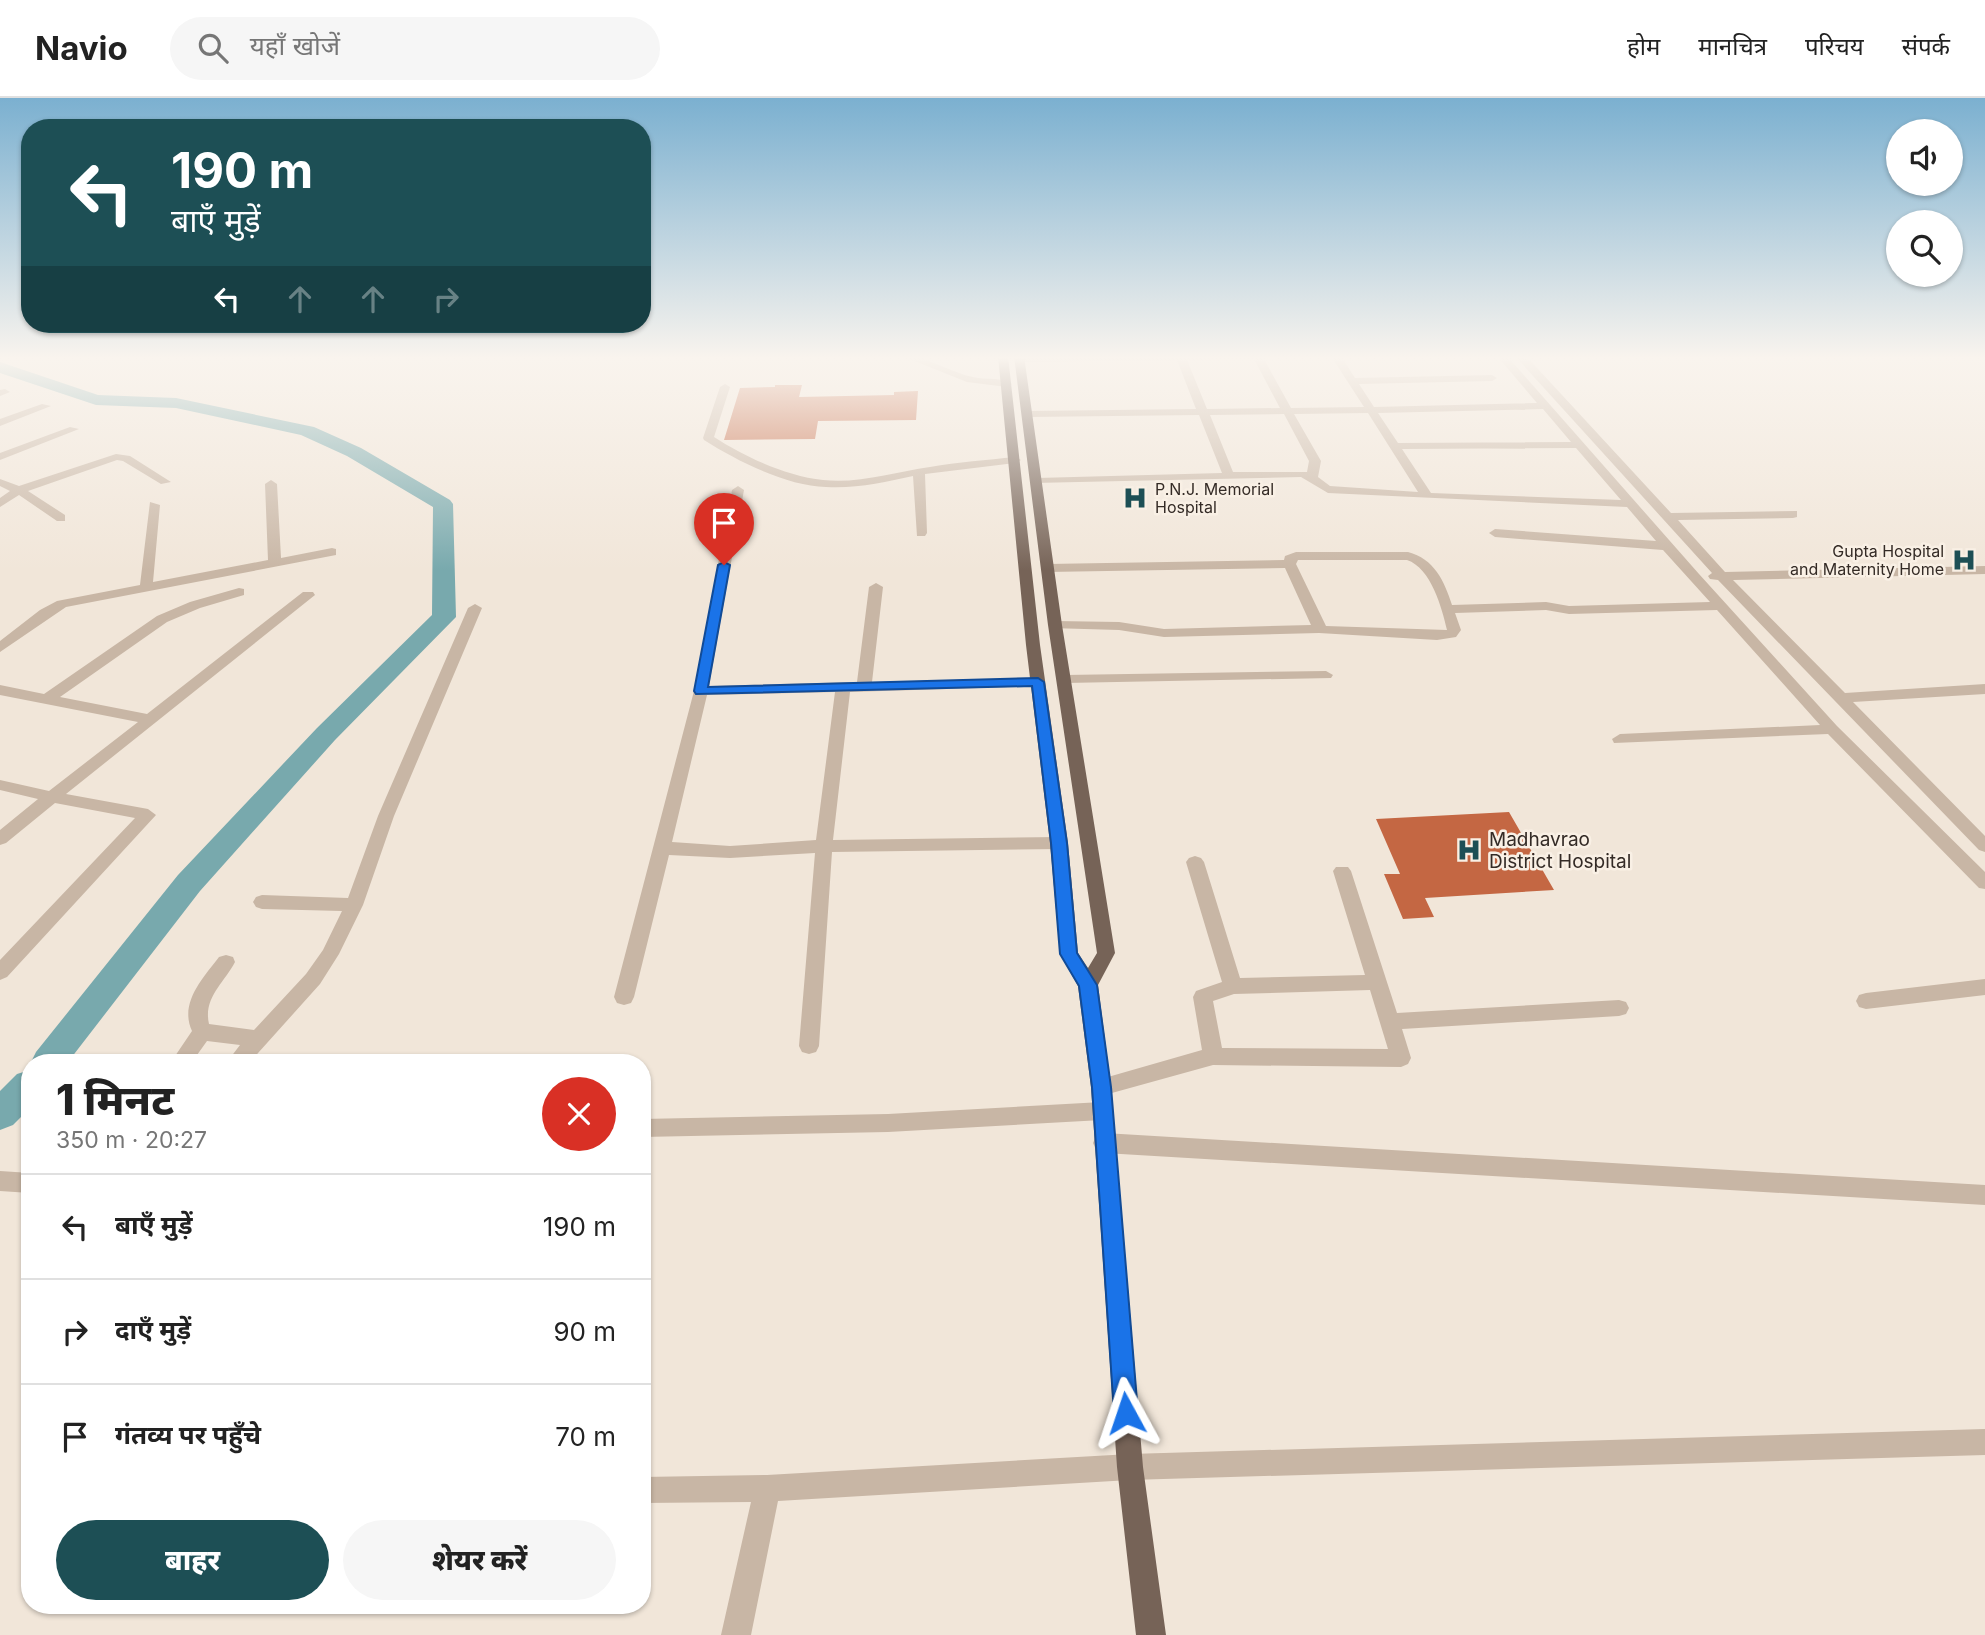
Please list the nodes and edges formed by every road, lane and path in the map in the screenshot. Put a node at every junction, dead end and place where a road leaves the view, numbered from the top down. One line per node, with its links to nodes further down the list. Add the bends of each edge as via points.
1 (711, 428): 16 (street, via 708,438 736,455 805,481 869,481)
2 (1011, 428): 11 (main road)
3 (1030, 428): 10 (main road)
4 (1208, 428): 17 (street)
5 (1298, 428): 18 (street, via 1315,461)
6 (1382, 428): 13 (street)
7 (1563, 428): 12 (street)
8 (1586, 428): 30 (street)
9 (74, 429): 14 (street)
10 (1030, 431): 11 (main road); 19 (main road)
11 (1011, 432): 15 (main road)
12 (1578, 445): 13 (street); 27 (street)
13 (1394, 446): 25 (street)
14 (0, 457)
15 (1015, 460): 16 (street); 54 (main road)
16 (919, 472): 32 (street)
17 (1229, 476): 18 (street); 19 (street)
18 (1312, 477): 25 (street, via 1328,489)
19 (1037, 481): 38 (main road)
20 (0, 482): 24 (street)
21 (165, 482): 24 (street, via 126,458 116,457)
22 (271, 484): 36 (street)
23 (738, 489): 59 (street)
24 (19, 490): 26 (street); 31 (street)
25 (1427, 496): 27 (street)
26 (0, 503)
27 (1630, 504): 34 (street)
28 (154, 505): 43 (street)
29 (1793, 514): 30 (street)
30 (1668, 517): 40 (street)
31 (61, 518)
32 (921, 533)
33 (1495, 533): 34 (street)
34 (1667, 546): 41 (street)
35 (332, 552): 36 (street)
36 (275, 563): 43 (street)
37 (1290, 564): 38 (street); 48 (street, via 1296,556 1414,557 1432,573); 50 (street)
38 (1047, 568): 49 (main road)
39 (1985, 570): 40 (street)
40 (1722, 576): 41 (street); 60 (street)
41 (1694, 577): 46 (street)
42 (876, 587): 55 (street)
43 (146, 588): 51 (street, via 62,604)
44 (239, 592): 61 (street, via 195,604 162,620)
45 (308, 595): 62 (street)
46 (1721, 606): 48 (street); 63 (street)
47 (475, 608): 76 (street, via 386,816)
48 (1446, 608): 50 (street, via 1454,630 1445,635)
49 (1055, 625): 50 (street, via 1119,626 1164,633); 53 (main road)
50 (1320, 629)
51 (0, 648)
52 (1326, 675): 53 (street)
53 (1065, 679): 80 (main road, via 1106,953)
54 (1038, 682): 55 (street); 68 (main road)
55 (864, 687): 56 (street)
56 (843, 688): 59 (street); 70 (street)
57 (1985, 689): 60 (street)
58 (0, 690): 61 (street)
59 (701, 691): 71 (street)
60 (1838, 698): 69 (street)
61 (47, 699): 62 (street)
62 (149, 719): 66 (street)
63 (1832, 729): 64 (street); 74 (street)
64 (1620, 739)
65 (0, 785): 66 (street)
66 (52, 797): 67 (street); 78 (street, via 149,815)
67 (0, 839)
68 (1059, 843): 70 (street); 80 (main road, via 1069,954)
69 (1985, 845)
70 (824, 846): 71 (street, via 730,852); 89 (street)
71 (662, 848): 83 (street)
72 (1195, 862): 81 (street)
73 (1342, 871): 79 (street)
74 (1985, 883)
75 (262, 902): 76 (street)
76 (354, 905): 88 (street, via 313,979)
77 (226, 962): 87 (street, via 197,1007 195,1017)
78 (0, 972)
79 (1377, 982): 81 (street); 86 (street)
80 (1088, 985): 93 (main road)
81 (1233, 986): 92 (street, via 1203,997)
82 (1985, 987): 84 (street)
83 (624, 997)
84 (1866, 1001)
85 (1619, 1008): 86 (street)
86 (1390, 1022): 92 (street, via 1401,1058)
87 (202, 1032): 88 (street); 90 (street)
88 (257, 1038): 91 (street)
89 (809, 1046)
90 (187, 1054)
91 (244, 1054)
92 (1213, 1056): 93 (street)
93 (1101, 1099): 94 (street, via 888,1123); 95 (main road)
94 (651, 1128)
95 (1104, 1143): 98 (street); 100 (main road)
96 (0, 1181): 97 (street)
97 (21, 1182)
98 (1985, 1195)
99 (1985, 1442): 100 (street)
100 (1130, 1466): 101 (street); 104 (main road)
101 (767, 1488): 102 (street); 103 (street)
102 (651, 1490)
103 (736, 1635)
104 (1151, 1635)

